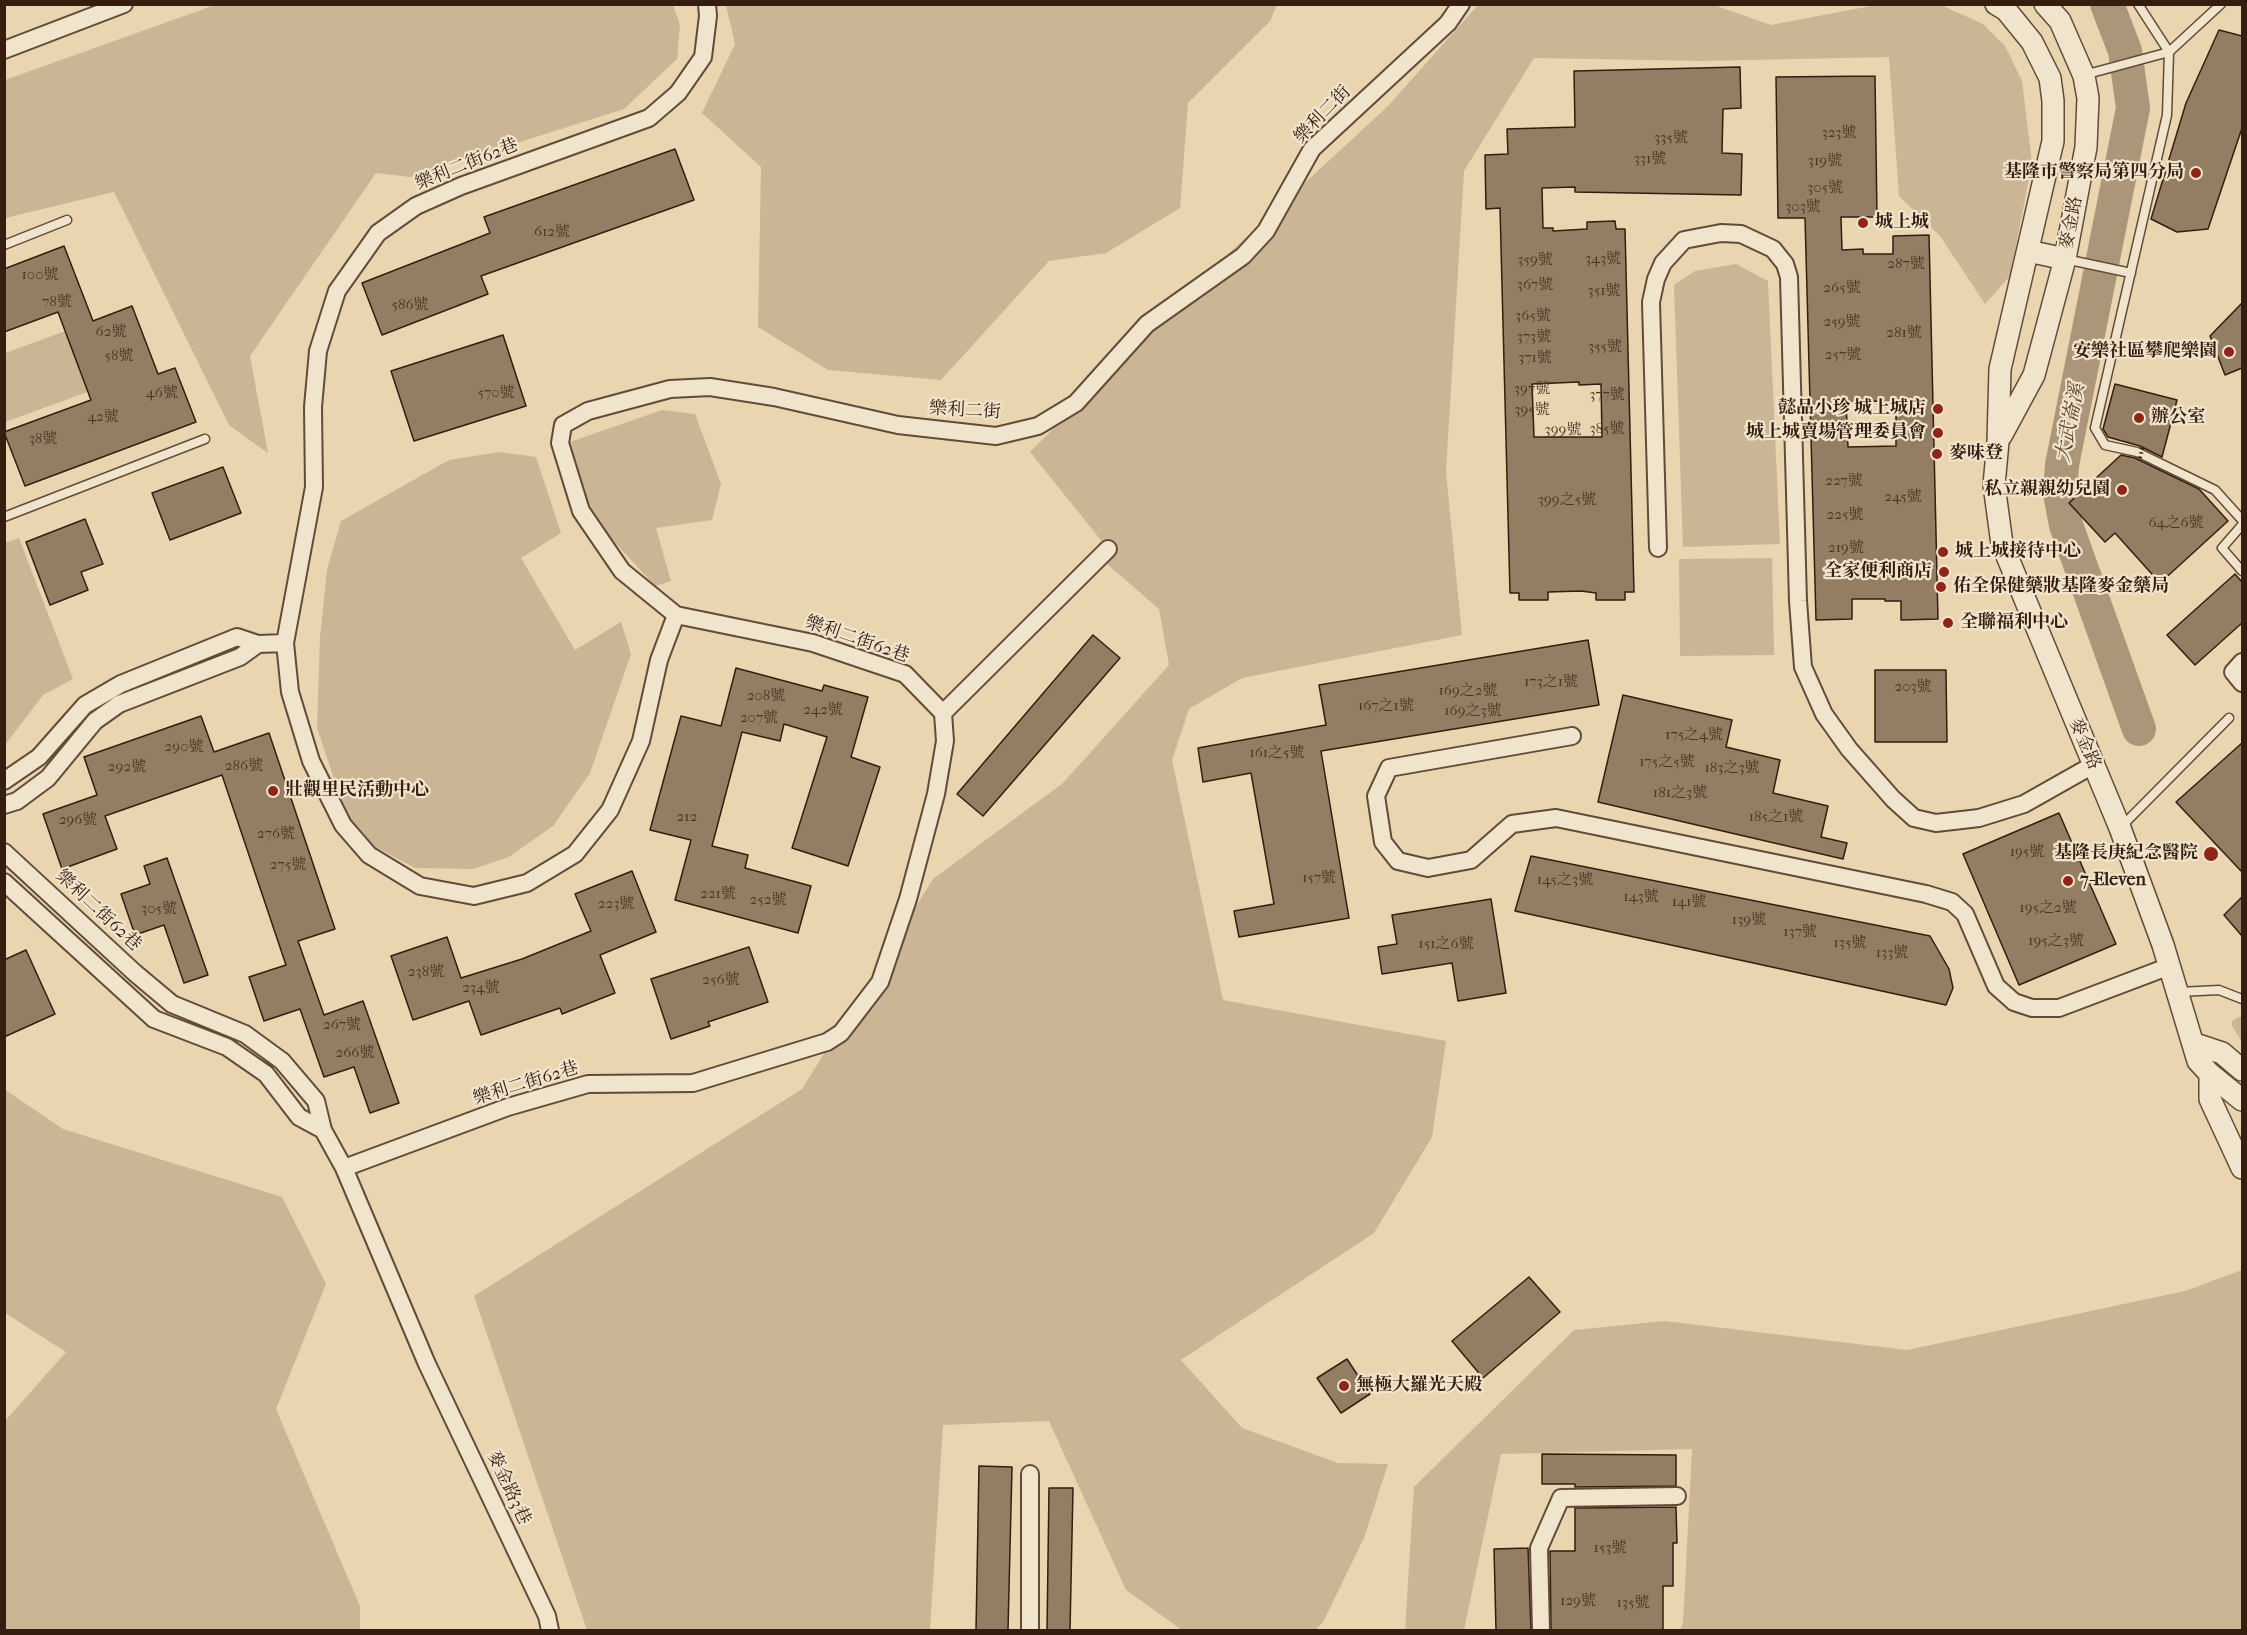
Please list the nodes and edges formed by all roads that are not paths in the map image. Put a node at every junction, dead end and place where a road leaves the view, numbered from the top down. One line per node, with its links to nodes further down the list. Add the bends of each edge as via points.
1 (707, 4): 25 (street, 樂利二街62巷, via 703,57 678,93 649,118 416,206 378,233 337,291 318,351 312,407 314,487)
2 (1461, 4): 24 (street, 樂利二街, via 1448,23 1312,149 1266,231 1243,256 1147,324 1076,404 1038,426 996,436 897,425 710,387 669,389 588,411 563,425 560,443 581,511 622,571)
3 (1996, 4): 13 (street, 麥金路, via 2006,10 2032,42 2053,87 2053,141)
4 (2044, 4): 10 (street, 麥金路, via 2060,21)
5 (2138, 4): 9 (lane)
6 (2221, 4): 9 (lane)
7 (118, 5): 8 (street)
8 (4, 50)
9 (2169, 52): 10 (lane); 15 (lane, via 2168,115)
10 (2091, 74): 14 (street, 麥金路, via 2086,147)
11 (68, 220): 12 (lane)
12 (4, 245)
13 (2028, 251): 14 (street); 17 (street, 麥金路, via 2000,369)
14 (2065, 259): 15 (lane); 17 (street, 麥金路, via 2034,375)
15 (2131, 273): 19 (lane, via 2095,428 2104,445 2138,452 2215,490)
16 (205, 439): 18 (lane)
17 (1998, 442): 32 (street, 麥金路, via 1994,485 2002,544)
18 (4, 517)
19 (2242, 520)
20 (2242, 525): 23 (lane, via 2222,548)
21 (1658, 548): 32 (street, via 1652,302 1656,279 1663,263 1684,240 1721,233 1741,234 1773,249 1789,277 1803,668 1824,714 1893,799 1914,818 1936,823 1979,819 2024,804)
22 (1108, 549): 29 (street)
23 (2242, 571)
24 (676, 615): 25 (street, 樂利二街62巷, via 659,660 641,741 610,810 576,854 527,883 474,896 420,886 369,855 343,825 311,761 290,692); 29 (street, 樂利二街62巷, via 813,643 905,674)
25 (285, 643): 26 (street)
26 (258, 644): 33 (street, via 237,638 121,684 85,705 39,757); 34 (street, via 240,657 119,704 95,721 48,778 17,801)
27 (2242, 662): 28 (street, via 2233,672)
28 (2242, 682)
29 (943, 713): 48 (street, 樂利二街62巷, via 945,741 936,794 908,900 880,982 841,1034 827,1042 693,1083 588,1084 508,1107)
30 (2229, 718): 35 (lane)
31 (1572, 736): 38 (street, via 1389,768 1376,796 1383,842 1398,861 1428,868 1471,860 1512,824 1556,818 1926,894 1952,902 1965,914 1996,986 2014,1002 2032,1008 2059,1008)
32 (2093, 765): 35 (street, 麥金路)
33 (4, 781)
34 (4, 805)
35 (2120, 828): 38 (street, 麥金路)
36 (4, 852): 39 (street, 樂利二街62巷)
37 (4, 882): 40 (street)
38 (2170, 966): 41 (street, 麥金路)
39 (135, 973): 40 (street); 47 (street, 樂利二街62巷, via 172,1004 245,1034 282,1061 316,1101)
40 (121, 989): 47 (street, via 154,1019 237,1053 266,1074 299,1117)
41 (2179, 992): 42 (lane, via 2219,990); 43 (street, 麥金路)
42 (2242, 999)
43 (2195, 1044): 44 (street, via 2222,1053); 45 (street, 麥金路, via 2198,1061)
44 (2242, 1070)
45 (2210, 1074): 46 (street, 麥金路); 49 (street, via 2210,1099)
46 (2242, 1100)
47 (323, 1130): 48 (street, 樂利二街62巷)
48 (344, 1168): 50 (street, 樂利二街62巷)
49 (2242, 1168)
50 (427, 1364): 53 (street, 麥金路3巷, via 547,1616)
51 (1030, 1474): 54 (street)
52 (1677, 1496): 55 (street, via 1561,1498 1539,1548)
53 (550, 1630)
54 (1030, 1630)
55 (1541, 1630)

